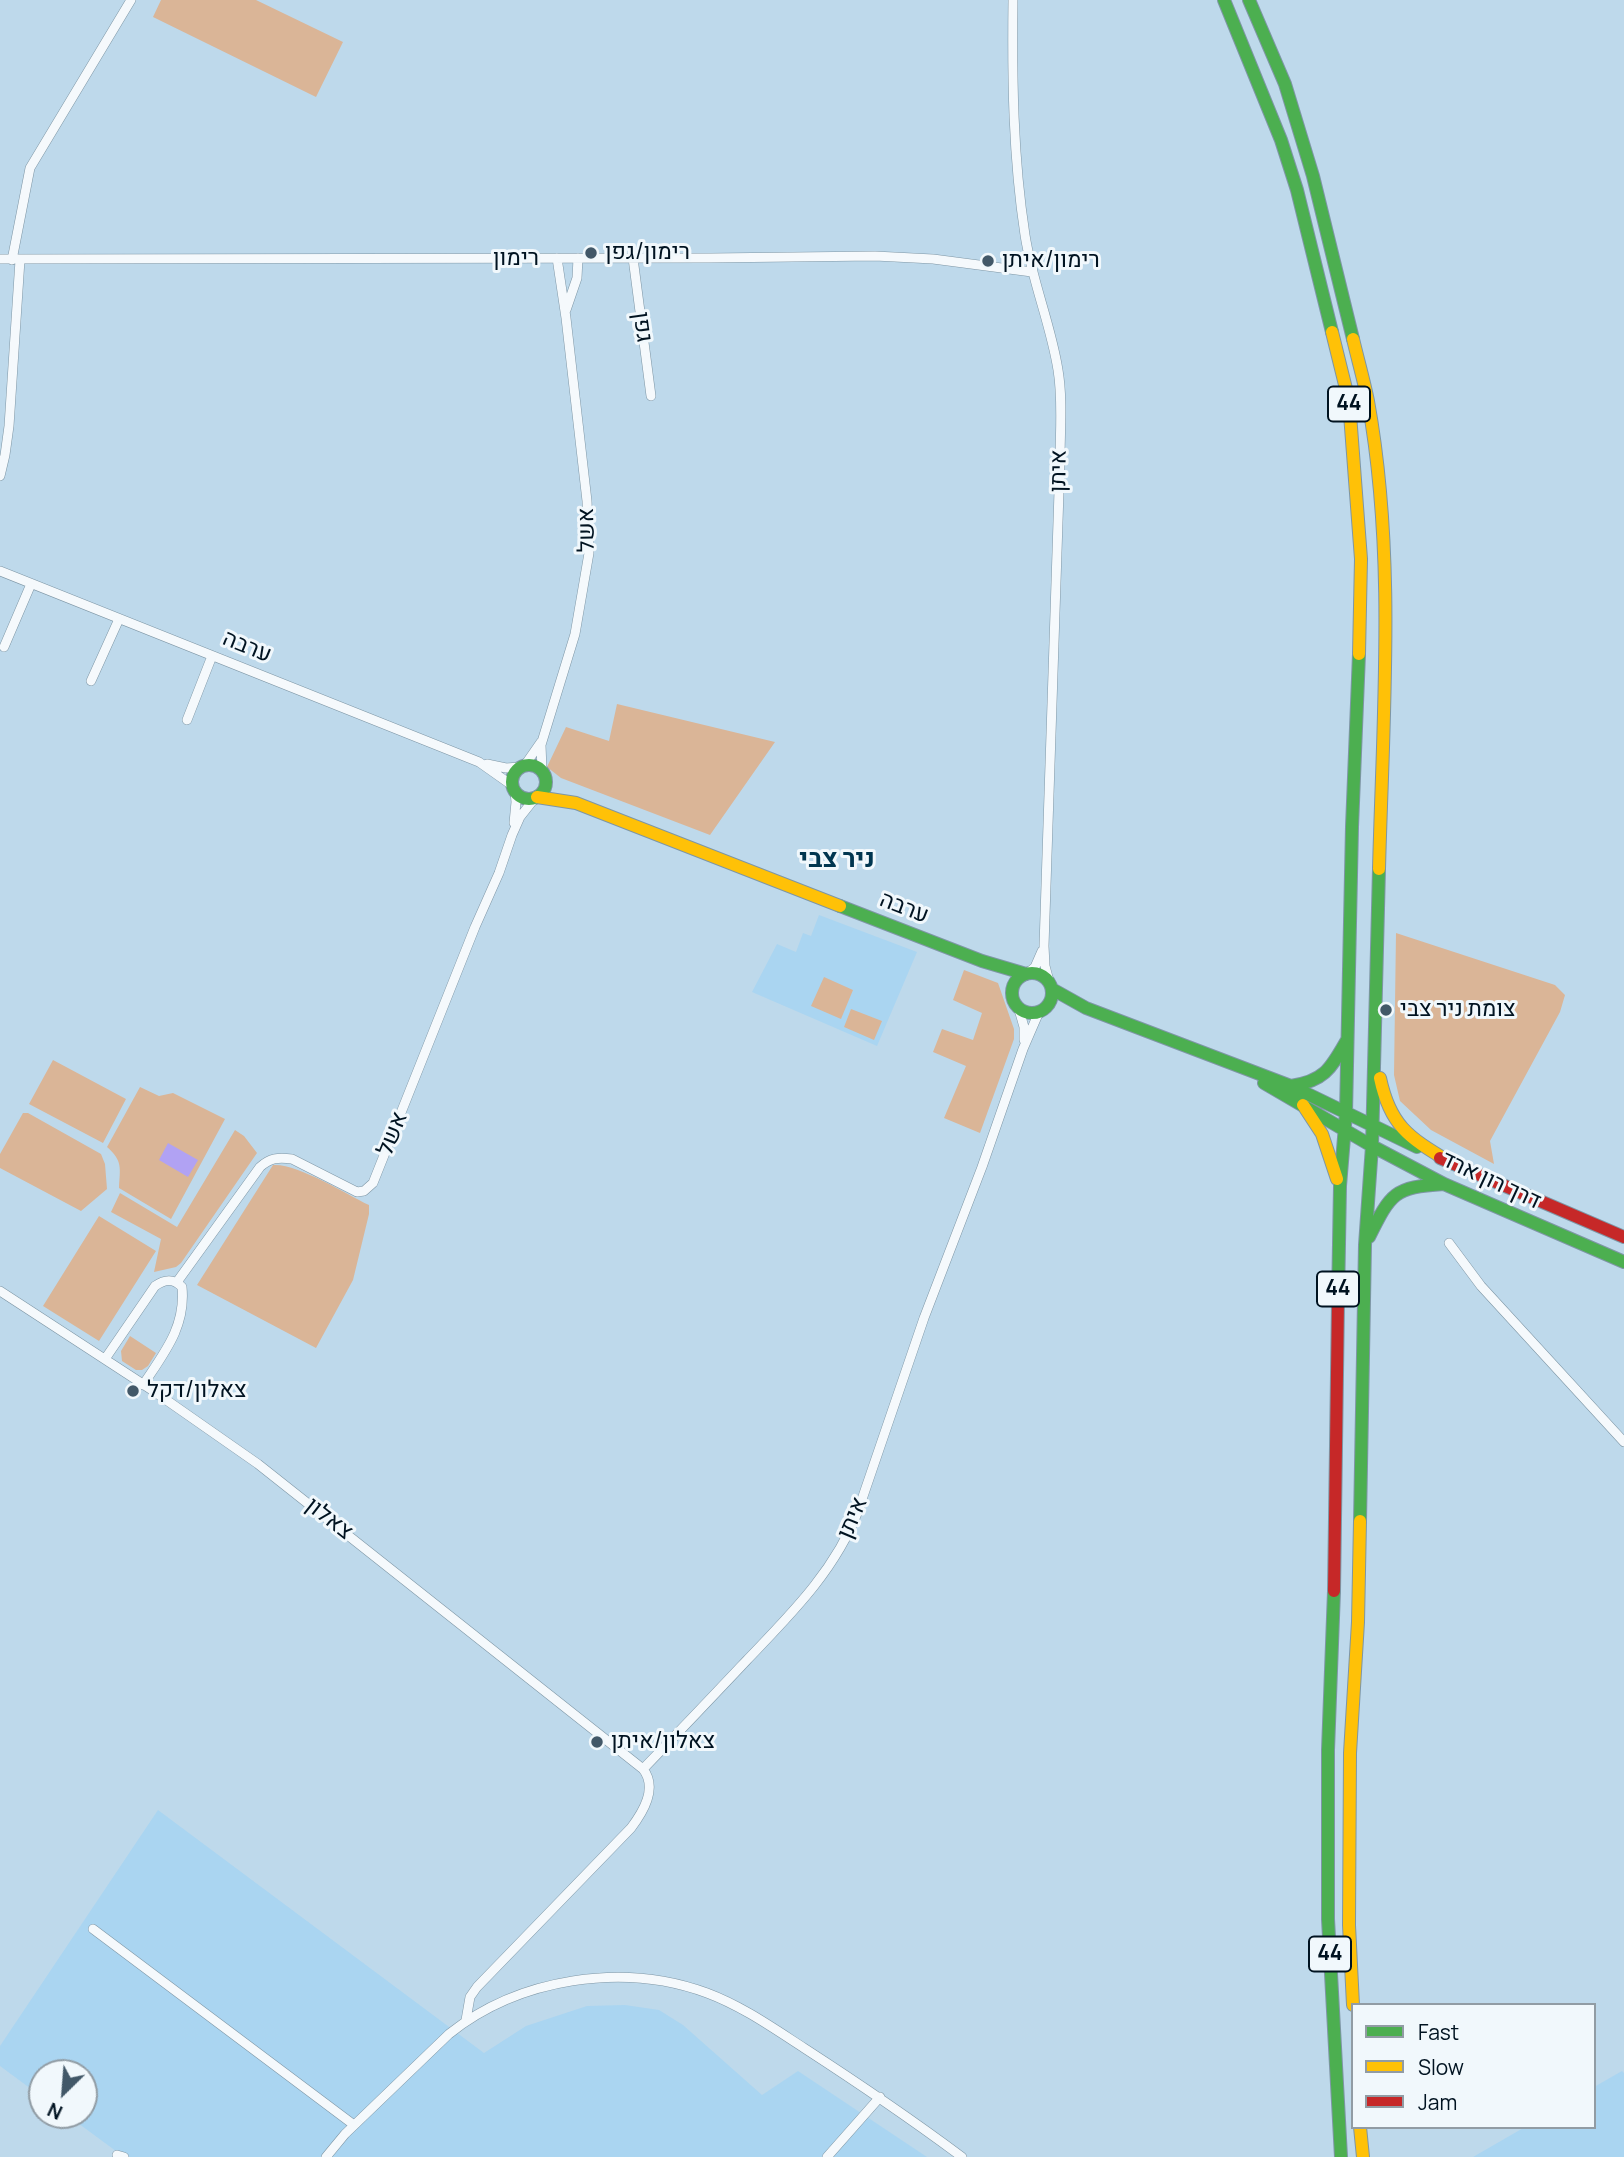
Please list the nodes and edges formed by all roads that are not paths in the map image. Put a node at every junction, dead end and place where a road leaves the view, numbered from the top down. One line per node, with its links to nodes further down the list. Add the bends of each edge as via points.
1 (131, 0): 9 (street, via 30,168)
2 (1013, 0): 10 (street, איתן, via 1014,136)
3 (1224, 0): 36 (main road, 44, via 1290,167 1349,401 1361,603)
4 (1251, 0): 38 (main road, 44, via 1285,84 1316,190 1368,401 1379,487 1386,594)
5 (557, 258): 6 (street, רימון); 9 (street, רימון); 11 (street, אשל)
6 (578, 258): 7 (street, רימון); 11 (street, אשל)
7 (632, 258): 10 (street, רימון, via 902,256); 12 (street, גפן)
8 (0, 259): 9 (street, רימון)
9 (16, 260): 13 (street, via 9,426)
10 (1032, 272): 29 (street, איתן, via 1060,384)
11 (566, 318): 21 (street, אשל, via 589,553 575,634)
12 (651, 396)
13 (0, 476)
14 (0, 572): 15 (street, ערבה)
15 (31, 584): 16 (street, ערבה); 17 (street)
16 (119, 619): 18 (street, ערבה); 19 (street)
17 (4, 647)
18 (212, 656): 20 (street); 22 (street, ערבה)
19 (91, 681)
20 (187, 720)
21 (543, 737): 23 (street, אשל); 24 (street, אשל)
22 (478, 762): 23 (street, ערבה); 25 (street, ערבה)
23 (523, 766): 24 (main road, via 534,765); 25 (main road, via 513,775)
24 (544, 774): 26 (main road, via 545,788); 27 (main road, ערבה, via 551,786)
25 (514, 789): 26 (main road, via 524,798); 28 (street, אשל)
26 (536, 798): 27 (main road, ערבה); 28 (street, אשל)
27 (576, 803): 30 (main road, ערבה)
28 (512, 835): 53 (street, אשל, via 373,1183 357,1192 292,1160 267,1161)
29 (1044, 946): 31 (street, איתן); 32 (street, איתן)
30 (982, 961): 31 (main road, ערבה); 33 (main road, ערבה, via 999,972)
31 (1027, 974): 32 (main road, via 1040,974); 33 (main road, via 1015,983)
32 (1050, 985): 34 (main road); 35 (main road, via 1050,1003)
33 (1015, 1000): 35 (main road, via 1025,1012); 37 (street, איתן, via 1024,1027)
34 (1086, 1008): 35 (main road, via 1060,1006); 39 (main road)
35 (1041, 1011): 37 (street, איתן)
36 (1348, 1038): 40 (main road, via 1325,1075 1316,1082); 42 (main road, 44)
37 (1023, 1049): 58 (street, איתן, via 845,1541 790,1615)
38 (1375, 1055): 43 (main road, 44); 46 (main road, via 1387,1105 1402,1130)
39 (1227, 1062): 40 (main road, דרך רון ארד); 41 (main road, דרך רון ארד)
40 (1292, 1086): 42 (main road, דרך רון ארד)
41 (1303, 1105): 44 (main road, דרך רון ארד); 48 (main road, via 1322,1134)
42 (1346, 1113): 43 (main road, דרך רון ארד); 44 (main road, 44)
43 (1373, 1127): 45 (main road, 44); 46 (main road, דרך רון ארד)
44 (1345, 1129): 45 (main road, דרך רון ארד); 48 (main road, 44)
45 (1372, 1146): 47 (main road, דרך רון ארד); 51 (main road, 44)
46 (1448, 1161): 49 (main road, דרך רון ארד)
47 (1444, 1184): 51 (main road, via 1407,1186 1396,1193); 52 (main road, דרך רון ארד)
48 (1340, 1186): 68 (main road, 44, via 1328,1919)
49 (1624, 1237)
50 (1449, 1243): 57 (street, via 1481,1286)
51 (1365, 1245): 60 (main road, 44, via 1358,1622 1350,1753)
52 (1624, 1262)
53 (177, 1282): 55 (street, אשל, via 162,1281 155,1286); 56 (street, via 183,1294 180,1324)
54 (0, 1290): 55 (street, צאלון)
55 (105, 1359): 56 (street, צאלון)
56 (143, 1385): 58 (street, צאלון, via 274,1475)
57 (1624, 1443)
58 (643, 1769): 61 (street, via 650,1780 640,1816 477,1987)
59 (93, 1929): 63 (street)
60 (1353, 2003)
61 (466, 2020): 62 (street, via 512,1997 576,1980 665,1982 726,2000); 63 (street)
62 (880, 2097): 66 (street); 67 (street)
63 (354, 2125): 65 (street)
64 (1360, 2129): 69 (main road)
65 (326, 2157)
66 (827, 2157)
67 (962, 2157)
68 (1342, 2157)
69 (1363, 2157)

